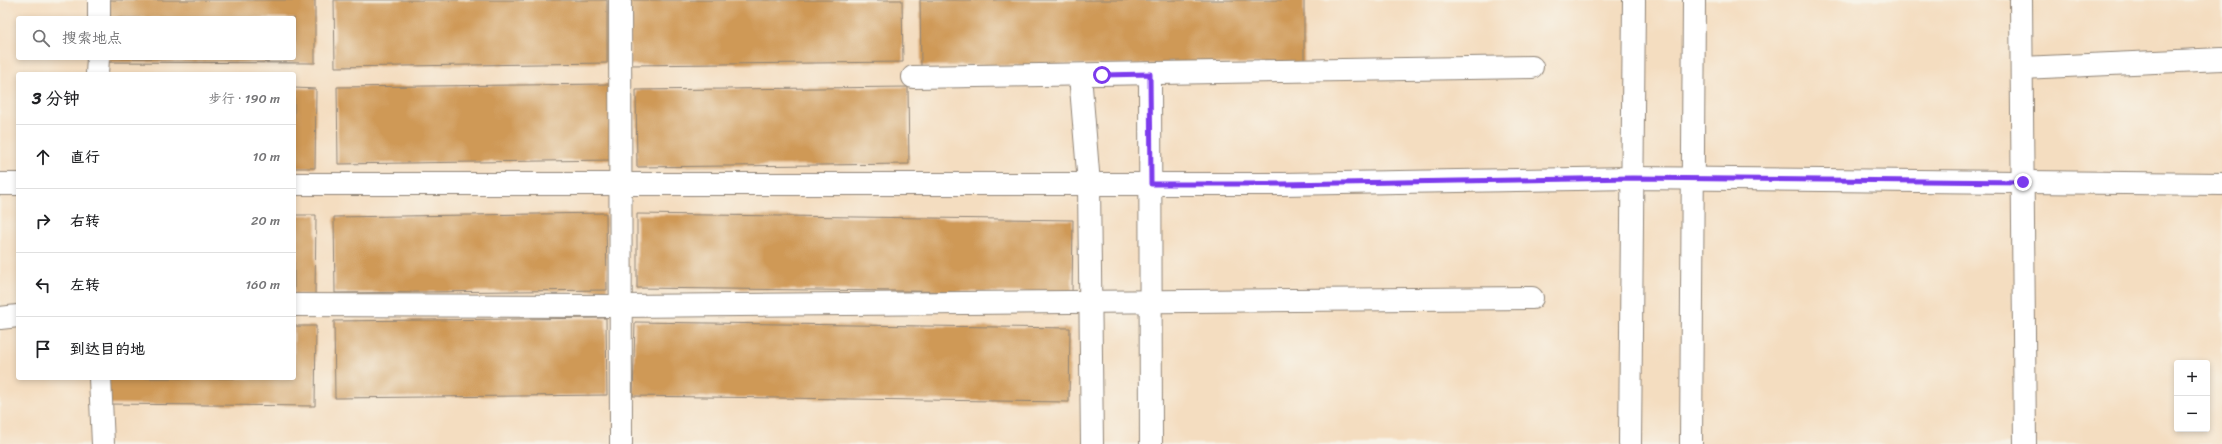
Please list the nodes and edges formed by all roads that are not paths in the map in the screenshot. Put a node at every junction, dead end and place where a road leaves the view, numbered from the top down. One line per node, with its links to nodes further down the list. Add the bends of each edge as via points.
1 (100, 0): 6 (street)
2 (620, 0): 21 (street)
3 (1634, 0): 15 (street)
4 (1694, 0): 16 (street)
5 (2021, 0): 10 (street)
6 (99, 16)
7 (2222, 59): 10 (street)
8 (98, 60): 11 (street)
9 (1532, 67): 12 (street)
10 (2022, 68): 17 (street)
11 (97, 72)
12 (1150, 74): 13 (street); 23 (street)
13 (1080, 75): 14 (street); 22 (street)
14 (913, 77)
15 (1632, 178): 16 (street); 23 (street); 37 (street)
16 (1693, 179): 17 (street); 38 (street)
17 (2023, 182): 24 (street); 39 (street)
18 (0, 184): 19 (street)
19 (16, 184)
20 (296, 184): 21 (street)
21 (620, 184): 22 (street); 29 (street)
22 (1089, 184): 23 (street); 27 (street)
23 (1151, 184): 26 (street)
24 (2222, 184)
25 (1532, 298): 26 (street)
26 (1151, 302): 27 (street); 36 (street)
27 (1090, 303): 29 (street); 35 (street)
28 (296, 305): 29 (street)
29 (620, 306): 34 (street)
30 (16, 316): 31 (street)
31 (0, 318)
32 (100, 380): 33 (street)
33 (103, 444)
34 (621, 444)
35 (1092, 444)
36 (1151, 444)
37 (1630, 444)
38 (1691, 444)
39 (2025, 444)

